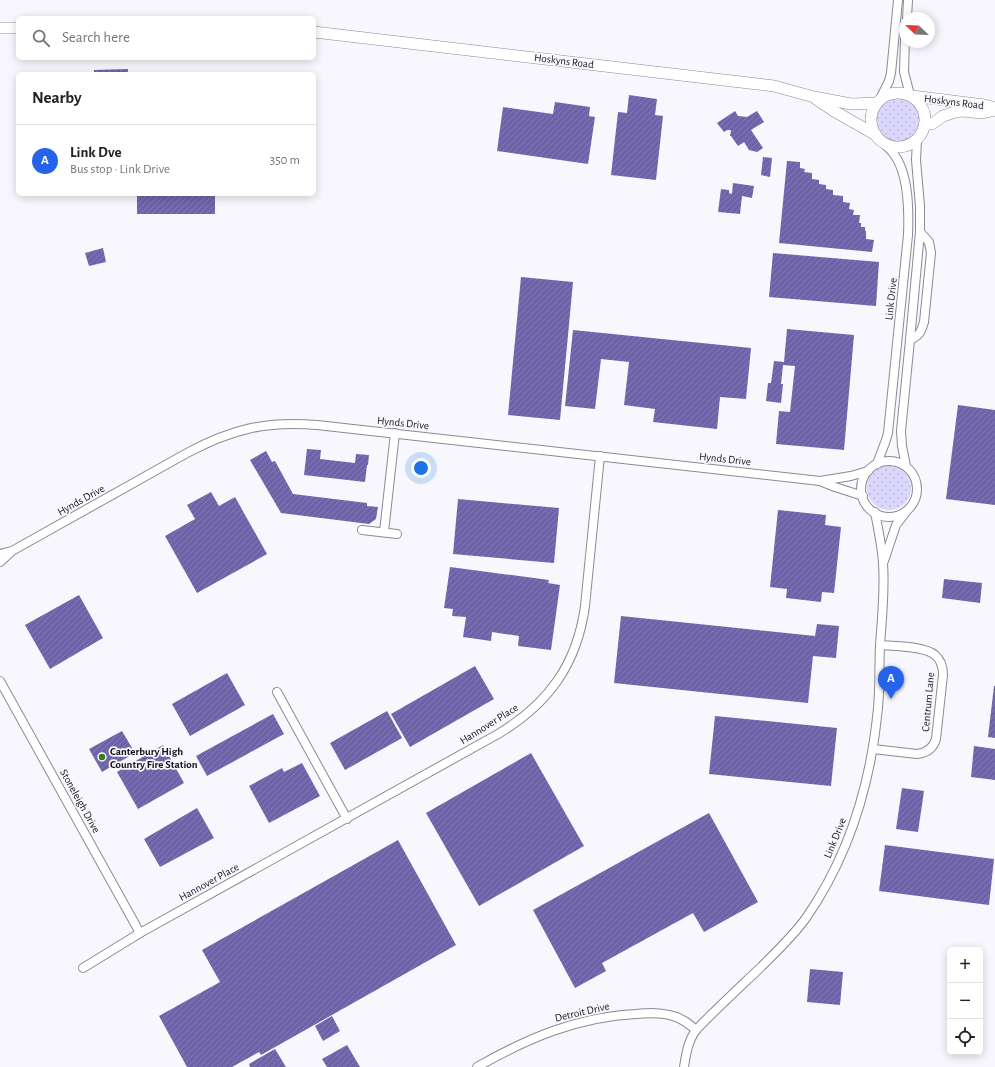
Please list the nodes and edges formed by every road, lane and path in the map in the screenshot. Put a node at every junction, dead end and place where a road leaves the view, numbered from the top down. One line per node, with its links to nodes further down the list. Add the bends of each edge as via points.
1 (898, 0): 10 (street, via 889,81)
2 (908, 0): 3 (street)
3 (907, 12)
4 (0, 28): 5 (main road)
5 (16, 28)
6 (316, 32): 9 (main road, Hoskyns Road, via 749,82)
7 (905, 48): 8 (street, via 904,72)
8 (911, 96): 10 (main road, via 894,93); 11 (main road, Hoskyns Road, via 984,104); 12 (main road, via 923,108)
9 (814, 97): 10 (main road, Hoskyns Road, via 851,104); 13 (main road, Hoskyns Road)
10 (879, 101): 13 (main road, via 871,118)
11 (995, 109): 12 (main road, Hoskyns Road, via 982,113 955,112)
12 (929, 124): 14 (main road)
13 (879, 139): 14 (main road, via 892,147 907,146); 19 (street, Link Drive, via 899,162 906,185 909,217 888,433)
14 (917, 140): 15 (street, Link Drive)
15 (920, 232): 16 (street, Link Drive); 16 (street, via 928,242 931,253 924,322 918,336)
16 (910, 340): 20 (street, Link Drive, via 901,431)
17 (395, 433): 18 (street, Hynds Drive); 27 (street); 29 (street, Hynds Drive, via 300,423 266,425 232,433 187,453)
18 (600, 456): 22 (street, Hynds Drive); 37 (street, Hannover Place, via 583,618 577,642 558,680 526,716 509,728)
19 (878, 464): 20 (street, via 894,461); 21 (street)
20 (906, 466): 24 (street, via 913,474 917,488 911,506)
21 (868, 471): 22 (street, Hynds Drive); 23 (street, via 862,483)
22 (820, 481): 23 (street, Hynds Drive)
23 (863, 496): 25 (street)
24 (907, 509): 25 (street, via 890,516); 32 (street, Link Drive, via 896,525)
25 (875, 512): 32 (street, Link Drive)
26 (362, 530): 27 (street)
27 (384, 532): 28 (street)
28 (397, 534)
29 (12, 551): 30 (street, Hynds Drive); 31 (street, Hynds Drive)
30 (0, 554)
31 (0, 562)
32 (883, 564): 33 (street, Link Drive)
33 (880, 645): 36 (street, Link Drive); 36 (street, Centrum Lane, via 908,646 931,652 939,660 943,675 936,739 932,748 917,754)
34 (0, 681): 38 (street, Stoneleigh Drive)
35 (277, 692): 37 (street)
36 (873, 748): 40 (street, Link Drive, via 850,834 816,902 786,942)
37 (347, 818): 38 (street, Hannover Place)
38 (140, 933): 39 (street, Hannover Place)
39 (83, 968)
40 (696, 1030): 41 (street, Detroit Drive, via 680,1018 667,1014 608,1016 542,1034); 42 (street, Link Drive, via 688,1045)
41 (478, 1067)
42 (684, 1067)

